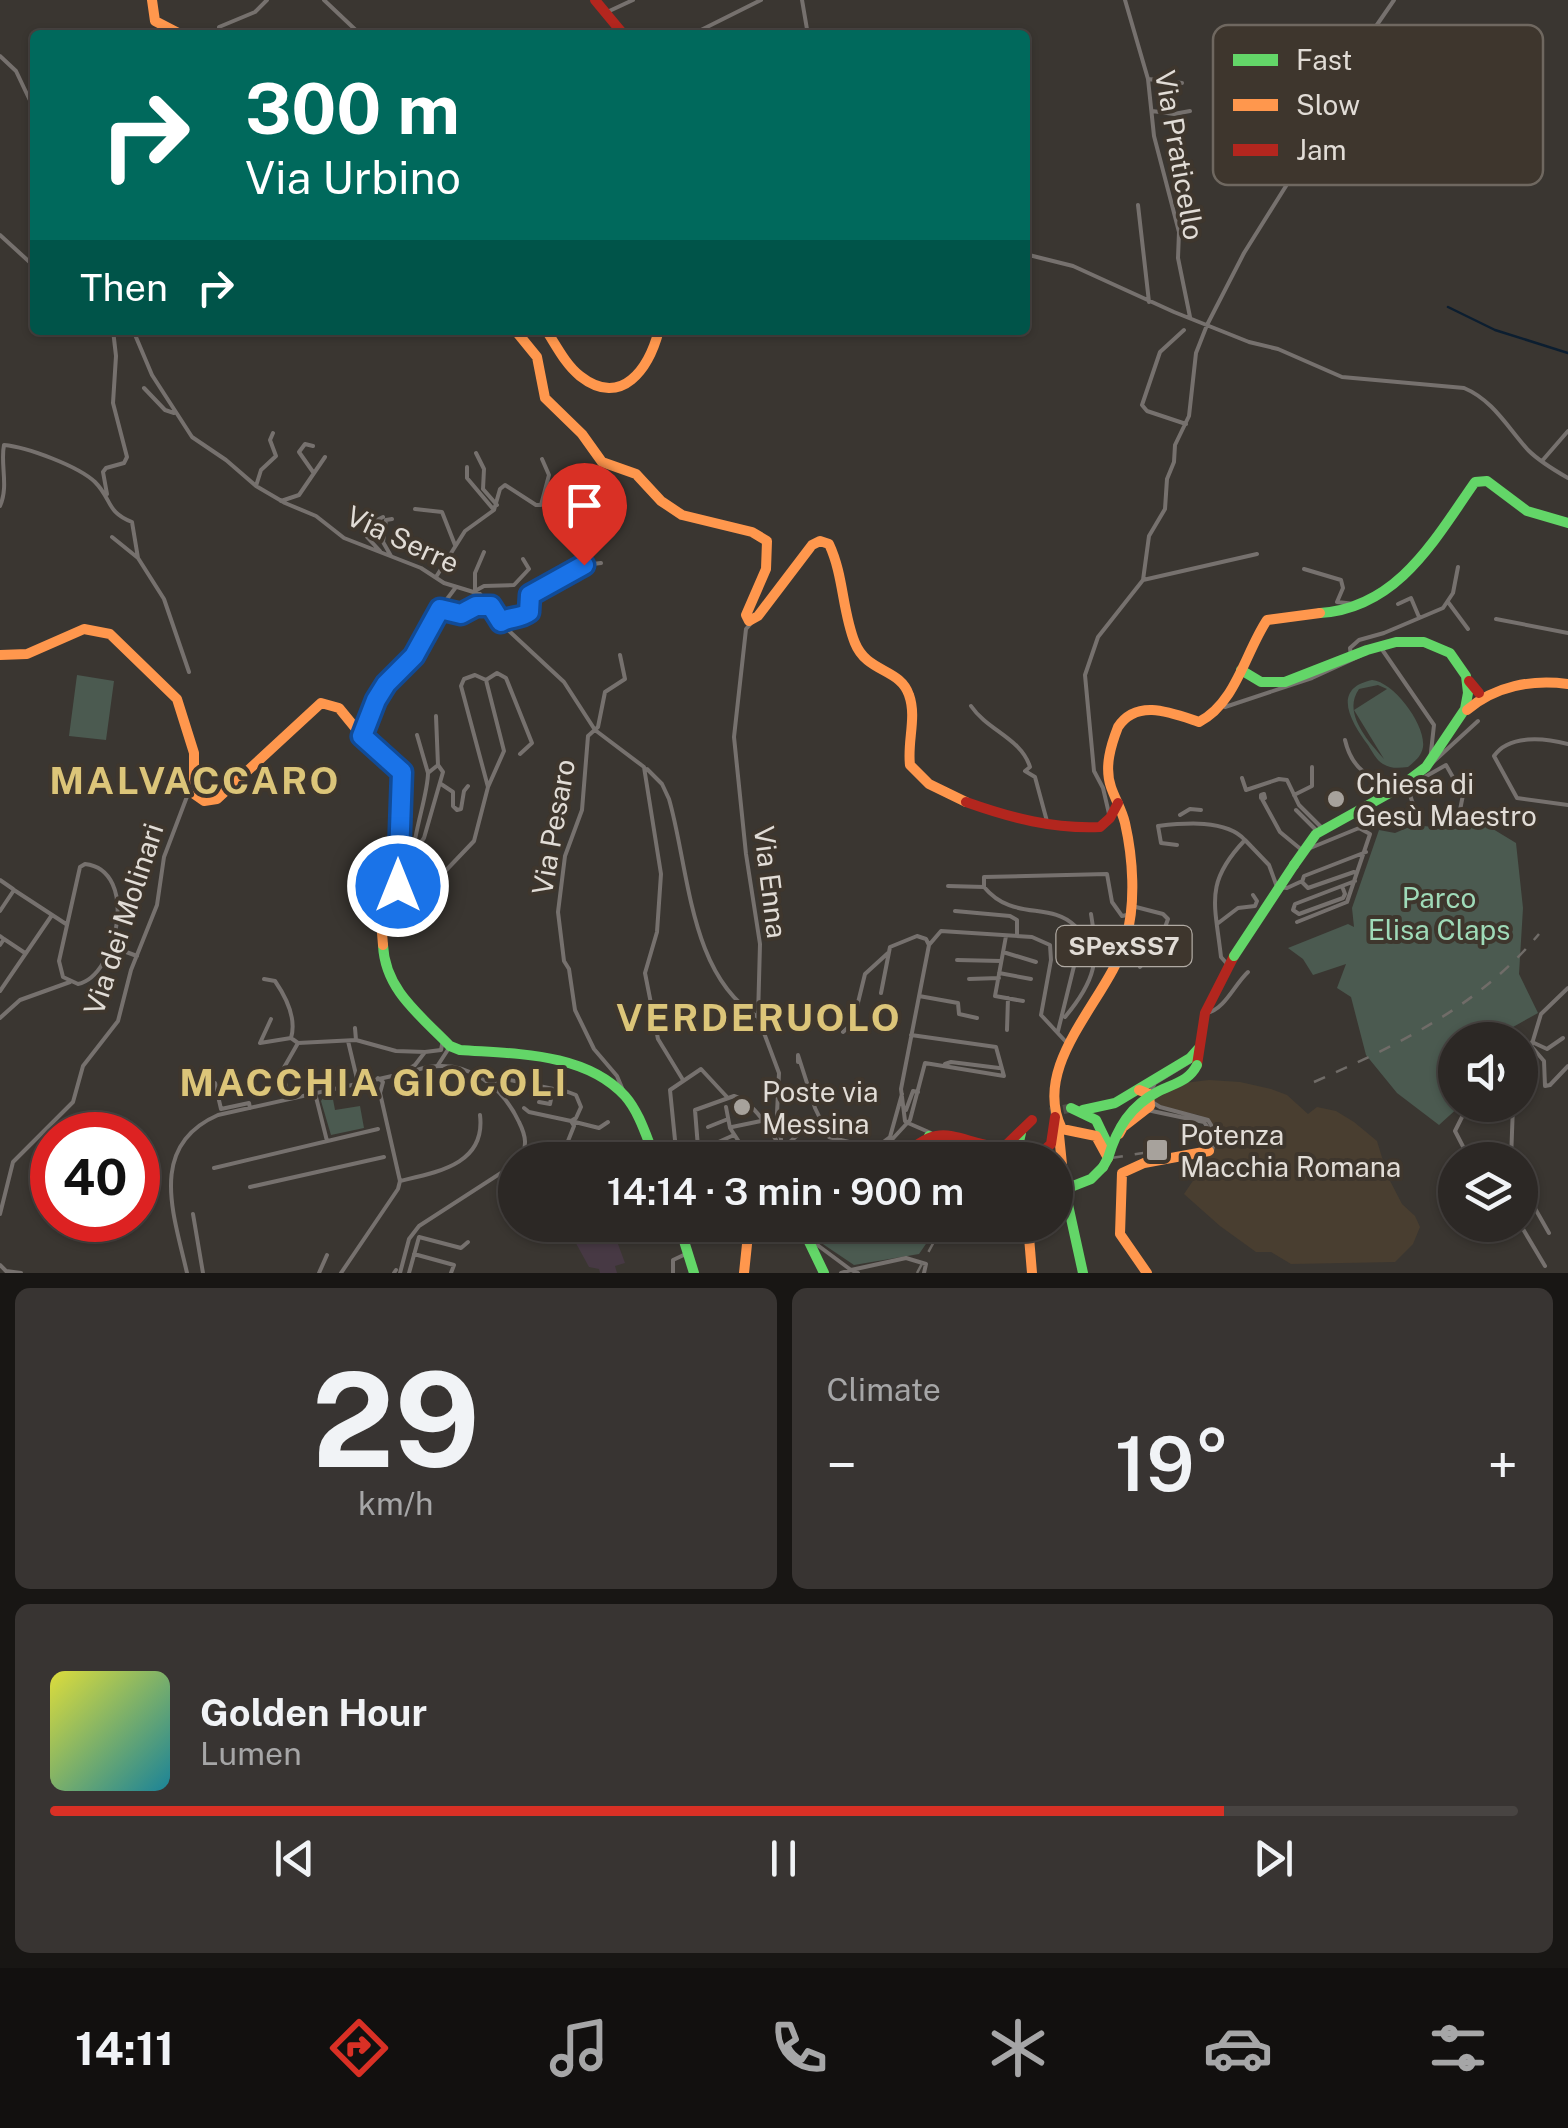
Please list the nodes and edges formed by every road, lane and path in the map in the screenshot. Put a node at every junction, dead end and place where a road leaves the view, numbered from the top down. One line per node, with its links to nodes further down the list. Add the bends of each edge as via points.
1 (152, 0): 13 (main road, via 156,20)
2 (268, 0): 14 (street)
3 (324, 0): 15 (street)
4 (596, 0): 11 (main road)
5 (621, 0): 11 (street)
6 (633, 0): 11 (street)
7 (761, 0): 17 (street)
8 (802, 0): 18 (street)
9 (1126, 0): 20 (street, Via Praticello)
10 (1394, 0): 12 (street)
11 (605, 14): 16 (main road)
12 (1377, 25)
13 (173, 30)
14 (219, 30)
15 (356, 30)
16 (619, 30)
17 (701, 30)
18 (807, 30)
19 (0, 56): 22 (street)
20 (1148, 78): 21 (street); 23 (street, Via Praticello)
21 (1182, 82)
22 (30, 101)
23 (1152, 111): 24 (street); 31 (street, Via Praticello)
24 (1190, 111)
25 (1287, 185): 32 (street)
26 (1138, 204): 30 (street)
27 (0, 236): 29 (street)
28 (1030, 255): 30 (street, via 1066,263)
29 (30, 263)
30 (1149, 302): 31 (street)
31 (1191, 319): 32 (street)
32 (1207, 325): 41 (street); 48 (street, via 1342,377 1464,388)
33 (1184, 330): 41 (street, via 1160,352 1142,404)
34 (114, 335): 53 (street, via 113,404 127,457 103,472)
35 (135, 335): 40 (street, Via Serre)
36 (519, 335): 84 (main road, via 537,357 545,398 602,462 636,474 682,515 767,540 764,572 746,615)
37 (550, 335): 38 (main road, via 582,378 610,387 640,374)
38 (658, 335)
39 (144, 388): 40 (street)
40 (176, 413): 52 (street, Via Serre, via 192,437)
41 (1186, 424): 73 (street, via 1175,445 1165,509 1149,536)
42 (1568, 431): 48 (street)
43 (273, 433): 52 (street, via 276,456 263,466)
44 (314, 446): 50 (street, via 305,444 299,452)
45 (476, 453): 56 (street, via 483,489)
46 (325, 457): 50 (street)
47 (542, 459): 56 (street, via 549,475 542,505 505,486)
48 (1542, 462): 51 (street)
49 (467, 468): 56 (street, via 467,478)
50 (313, 472): 54 (street, via 298,494)
51 (1568, 478)
52 (256, 486): 54 (street, Via Serre)
53 (107, 499): 55 (street, via 83,474 4,446); 67 (street, via 117,516 132,522)
54 (281, 501): 63 (street, Via Serre)
55 (0, 506)
56 (495, 507): 62 (street)
57 (414, 508): 62 (street, via 442,512)
58 (382, 517): 63 (street, via 367,525 367,537)
59 (392, 519): 66 (street, via 386,520 383,542)
60 (1568, 522): 78 (main road, via 1527,511 1479,480 1418,565)
61 (112, 537): 67 (street)
62 (455, 545): 72 (street)
63 (380, 551): 66 (street, Via Serre)
64 (484, 552): 75 (street)
65 (1257, 554): 73 (street)
66 (391, 556): 72 (street, Via Serre)
67 (138, 558): 91 (street, via 164,599)
68 (523, 559): 75 (street, via 529,569 514,585)
69 (601, 562): 83 (street, via 530,595 529,612)
70 (1458, 567): 76 (street)
71 (1304, 569): 78 (street, via 1341,580 1337,602)
72 (436, 578): 74 (street, Via Serre)
73 (1143, 580): 125 (street, via 1098,637 1085,675 1094,771)
74 (456, 588): 75 (street, Via Serre); 80 (street)
75 (475, 591): 79 (street, Via Serre)
76 (1448, 602): 81 (street); 85 (street)
77 (1398, 604): 81 (street, via 1412,598)
78 (1359, 605): 92 (main road, via 1270,618 1249,651)
79 (491, 606): 80 (street, via 461,614); 83 (street, Via Serre)
80 (440, 609): 102 (street, via 414,656 376,700)
81 (1419, 617): 88 (street)
82 (1496, 619): 86 (street)
83 (501, 622): 100 (street, Via Serre, via 564,682)
84 (752, 622): 127 (main road, via 812,545 826,542 837,561 859,653 907,690 915,774 947,794); 182 (street, Via Enna, via 734,737 760,944)
85 (1468, 629)
86 (1568, 633)
87 (1380, 645): 88 (main road); 95 (main road, via 1410,640 1443,648 1460,662); 97 (street, via 1312,678); 106 (street, via 1434,726)
88 (1351, 650): 92 (main road, via 1288,680 1263,682)
89 (0, 655): 112 (main road, via 27,654 84,629 110,634 174,694 194,753)
90 (620, 655): 100 (street, Via Pesaro, via 625,679 605,692)
91 (189, 672)
92 (1244, 674): 97 (main road)
93 (486, 680): 105 (street, via 497,673 506,678 532,743); 116 (street, via 504,750); 116 (street, via 468,676 462,686)
94 (1568, 684): 95 (main road, via 1536,682)
95 (1476, 696): 106 (main road)
96 (971, 706): 127 (street, via 1025,751 1025,771 1035,776)
97 (1216, 711): 119 (main road, via 1199,722 1156,708 1120,722 1108,776)
98 (436, 716): 107 (street)
99 (1478, 721): 106 (street)
100 (594, 730): 108 (street, Via Serre); 226 (street, Via Pesaro, via 558,912 575,1010)
101 (416, 735): 110 (street)
102 (362, 736): 112 (main road, via 339,708 321,703 217,799 197,798); 134 (main road, via 402,772)
103 (1345, 740): 114 (street, via 1363,773)
104 (1568, 744): 120 (street, via 1529,738 1495,751 1517,798)
105 (520, 754)
106 (1429, 763): 114 (main road)
107 (438, 765): 110 (street); 113 (street)
108 (644, 767): 182 (street, via 668,799 712,968); 215 (street, via 661,874 657,932 645,974 658,1039)
109 (1312, 768): 117 (street, via 1312,786)
110 (428, 773): 129 (street)
111 (1242, 778): 117 (street, via 1246,790 1287,780)
112 (193, 781): 163 (street, Via dei Molinari)
113 (440, 783): 115 (street, via 453,792 456,810); 129 (street)
114 (1403, 785): 124 (street, via 1446,765 1464,795); 126 (street); 128 (main road)
115 (468, 786)
116 (488, 787): 134 (street, via 474,841 438,880 418,885)
117 (1294, 795): 128 (street)
118 (1262, 799): 132 (street, via 1280,832)
119 (1119, 802): 125 (main road); 144 (main road, SPexSS7)
120 (1568, 804)
121 (1201, 810): 123 (street)
122 (1296, 810): 128 (street)
123 (1180, 815)
124 (1459, 815)
125 (1110, 818): 127 (main road, via 1100,826)
126 (1418, 819)
127 (1048, 825)
128 (1321, 831): 132 (main road)
129 (420, 838): 134 (street)
130 (1245, 840): 131 (street, via 1229,828 1158,826 1161,843); 138 (street, via 1274,871 1277,887); 147 (street, via 1216,882)
131 (1177, 844)
132 (1302, 851): 133 (street, via 1364,828 1370,834); 165 (main road, bridge)
133 (1366, 852): 137 (street); 138 (street)
134 (406, 859): 201 (main road, via 381,921 386,974)
135 (1354, 872): 138 (street, via 1308,888)
136 (0, 880): 142 (street)
137 (1355, 881): 140 (street); 151 (street, via 1345,903)
138 (1302, 882)
139 (948, 886): 141 (street)
140 (1342, 886): 140 (street, via 1295,904 1294,912 1343,898)
141 (984, 887): 144 (street, via 988,876 1107,874 1118,912 1124,916); 186 (street, via 1007,905 1055,914 1075,926 1076,958)
142 (14, 890): 145 (street); 150 (street)
143 (1253, 895): 149 (street, via 1255,906)
144 (1131, 909): 168 (street, via 1168,920); 197 (main road, SPexSS7, via 1120,957)
145 (0, 911)
146 (955, 911): 155 (street, via 1010,916)
147 (1216, 912): 149 (street); 153 (street)
148 (1092, 914): 186 (street, via 1097,948 1088,990)
149 (1228, 914): 153 (street)
150 (52, 916): 152 (street); 161 (street)
151 (1298, 922)
152 (66, 924): 159 (street, via 80,868 99,867 118,897); 174 (street, via 59,965)
153 (1217, 924): 165 (street, via 1221,957)
154 (1006, 936): 155 (street); 158 (street, via 940,931); 160 (street)
155 (1017, 936): 191 (street, via 1050,944 1041,1015)
156 (2, 937): 157 (street); 161 (street)
157 (0, 945)
158 (930, 945): 162 (street, via 913,937); 178 (street)
159 (110, 946): 163 (street); 174 (street, via 92,979)
160 (1004, 952): 166 (street); 167 (street)
161 (26, 953): 176 (street)
162 (888, 953): 177 (street); 190 (street, via 865,974 853,1023)
163 (137, 956): 284 (street, Via dei Molinari, via 118,1021 82,1066 73,1102 12,1162)
164 (957, 960): 166 (street)
165 (1231, 960): 181 (main road)
166 (1001, 961): 170 (street)
167 (1036, 962)
168 (1140, 968)
169 (1248, 972): 181 (street, via 1218,1009)
170 (999, 976): 172 (street); 173 (street); 179 (street, via 996,996)
171 (264, 979): 193 (street, via 275,981 288,1005)
172 (969, 979)
173 (1031, 979)
174 (70, 982): 183 (street, via 20,1000)
175 (1568, 988): 187 (street)
176 (0, 991)
177 (881, 994)
178 (919, 996): 184 (street, via 958,1003 959,1014); 192 (street)
179 (1008, 998): 180 (street); 189 (street)
180 (1023, 1001)
181 (1204, 1013): 204 (main road)
182 (758, 1017): 262 (street, Via Enna, via 778,1072)
183 (0, 1018)
184 (977, 1018)
185 (271, 1019): 193 (street, via 260,1043)
186 (1062, 1020): 191 (street)
187 (1538, 1024)
188 (355, 1028): 195 (street)
189 (1008, 1030)
190 (843, 1032)
191 (1056, 1032): 197 (street); 197 (street)
192 (911, 1035): 208 (street, via 996,1047 1004,1076); 225 (street)
193 (292, 1038): 198 (street)
194 (1563, 1038): 199 (street, via 1547,1049)
195 (356, 1040): 196 (street); 200 (street)
196 (348, 1041): 198 (street); 218 (street)
197 (1067, 1042): 234 (main road, SPexSS7)
198 (298, 1044): 228 (street, via 282,1071)
199 (1538, 1046)
200 (410, 1050): 202 (street); 205 (street)
201 (445, 1050): 202 (street); 209 (street); 211 (street); 226 (main road, via 555,1060 598,1075)
202 (425, 1052): 205 (street)
203 (1538, 1052): 210 (street, via 1545,1086)
204 (1198, 1056): 229 (main road); 275 (main road, bridge, via 1191,1077 1125,1114)
205 (420, 1060): 209 (street); 212 (street)
206 (798, 1062): 245 (street)
207 (916, 1062): 208 (street)
208 (926, 1063): 222 (street)
209 (431, 1066): 211 (street); 212 (street)
210 (1568, 1066)
211 (454, 1069): 213 (street)
212 (401, 1074): 220 (street)
213 (478, 1075): 214 (street); 216 (street)
214 (510, 1080): 219 (street); 221 (street)
215 (683, 1080): 227 (street, via 704,1070); 257 (street, via 669,1094)
216 (490, 1082): 219 (street); 224 (street)
217 (215, 1083): 232 (street, via 221,1109 249,1103)
218 (360, 1083): 220 (street); 220 (street); 223 (street)
219 (502, 1083): 224 (street)
220 (381, 1085): 238 (street)
221 (553, 1088): 230 (street, via 550,1104); 241 (street, via 580,1101)
222 (918, 1092): 235 (street); 243 (street)
223 (316, 1093): 228 (street); 253 (street)
224 (502, 1093): 255 (street)
225 (902, 1094): 235 (street); 265 (street)
226 (626, 1096): 256 (main road)
227 (727, 1097): 239 (street, via 745,1100); 258 (street, via 694,1110)
228 (289, 1099): 232 (street)
229 (1144, 1100): 249 (main road, via 1074,1109 1090,1114); 273 (street, via 1204,1122); 275 (main road, bridge)
230 (539, 1102)
231 (726, 1107): 237 (street)
232 (250, 1108): 306 (street, via 201,1124 174,1162 168,1186)
233 (526, 1110): 241 (street)
234 (1053, 1110): 240 (main road); 244 (main road, SPexSS7); 270 (main road)
235 (904, 1114): 243 (street)
236 (480, 1115): 279 (street, via 480,1137 470,1156)
237 (728, 1119): 246 (street); 247 (street)
238 (385, 1120): 248 (street); 250 (street)
239 (761, 1120): 247 (street); 261 (street)
240 (1032, 1120): 252 (main road, via 1003,1148); 269 (main road)
241 (571, 1121): 242 (street, via 599,1128); 254 (street)
242 (608, 1122)
243 (908, 1124): 252 (street); 252 (street); 266 (street)
244 (1058, 1124): 249 (main road, via 1068,1132); 271 (main road, SPexSS7)
245 (822, 1125): 263 (street); 264 (street)
246 (708, 1127)
247 (730, 1128): 251 (street)
248 (378, 1129): 250 (street); 253 (street)
249 (1100, 1132): 275 (main road)
250 (388, 1134): 272 (street)
251 (734, 1135): 259 (street); 260 (street)
252 (928, 1137): 267 (main road); 268 (main road)
253 (327, 1141): 277 (street)
254 (568, 1141)
255 (525, 1142)
256 (648, 1142)
257 (675, 1142)
258 (697, 1142)
259 (718, 1142)
260 (739, 1142)
261 (777, 1142)
262 (780, 1142)
263 (788, 1142)
264 (843, 1142)
265 (884, 1142)
266 (890, 1142)
267 (922, 1142)
268 (935, 1142)
269 (1017, 1142)
270 (1051, 1142)
271 (1059, 1142)
272 (392, 1144): 274 (street); 276 (street)
273 (1211, 1151): 320 (main road, via 1144,1162 1122,1173 1120,1234)
274 (384, 1157): 276 (street); 282 (street)
275 (1106, 1162): 280 (main road)
276 (396, 1163): 279 (street)
277 (214, 1168)
278 (498, 1175): 303 (street, via 414,1231)
279 (400, 1181): 309 (street)
280 (1086, 1182): 281 (main road); 283 (main road)
281 (1073, 1186)
282 (250, 1187)
283 (1073, 1192)
284 (0, 1214)
285 (194, 1214): 307 (street)
286 (1538, 1214): 288 (street)
287 (1073, 1229): 319 (main road, SPexSS7)
288 (1549, 1233)
289 (468, 1242): 298 (street, via 461,1248 419,1237)
290 (683, 1242): 296 (main road)
291 (749, 1242): 304 (main road)
292 (809, 1242): 314 (main road)
293 (817, 1242): 301 (street)
294 (1029, 1242): 318 (main road)
295 (1531, 1242): 300 (street)
296 (688, 1253): 312 (street, via 673,1260); 313 (main road)
297 (326, 1254): 308 (street)
298 (414, 1254): 310 (street); 311 (street, via 454,1265)
299 (0, 1265): 302 (street)
300 (1545, 1266)
301 (851, 1270): 315 (street); 316 (street); 317 (street, via 906,1258 926,1264)
302 (5, 1272): 305 (street)
303 (396, 1272)
304 (747, 1272)
305 (21, 1273)
306 (187, 1273)
307 (203, 1273)
308 (319, 1273)
309 (341, 1273)
310 (408, 1273)
311 (452, 1273)
312 (673, 1273)
313 (694, 1273)
314 (824, 1273)
315 (841, 1273)
316 (858, 1273)
317 (924, 1273)
318 (1032, 1273)
319 (1083, 1273)
320 (1148, 1273)

